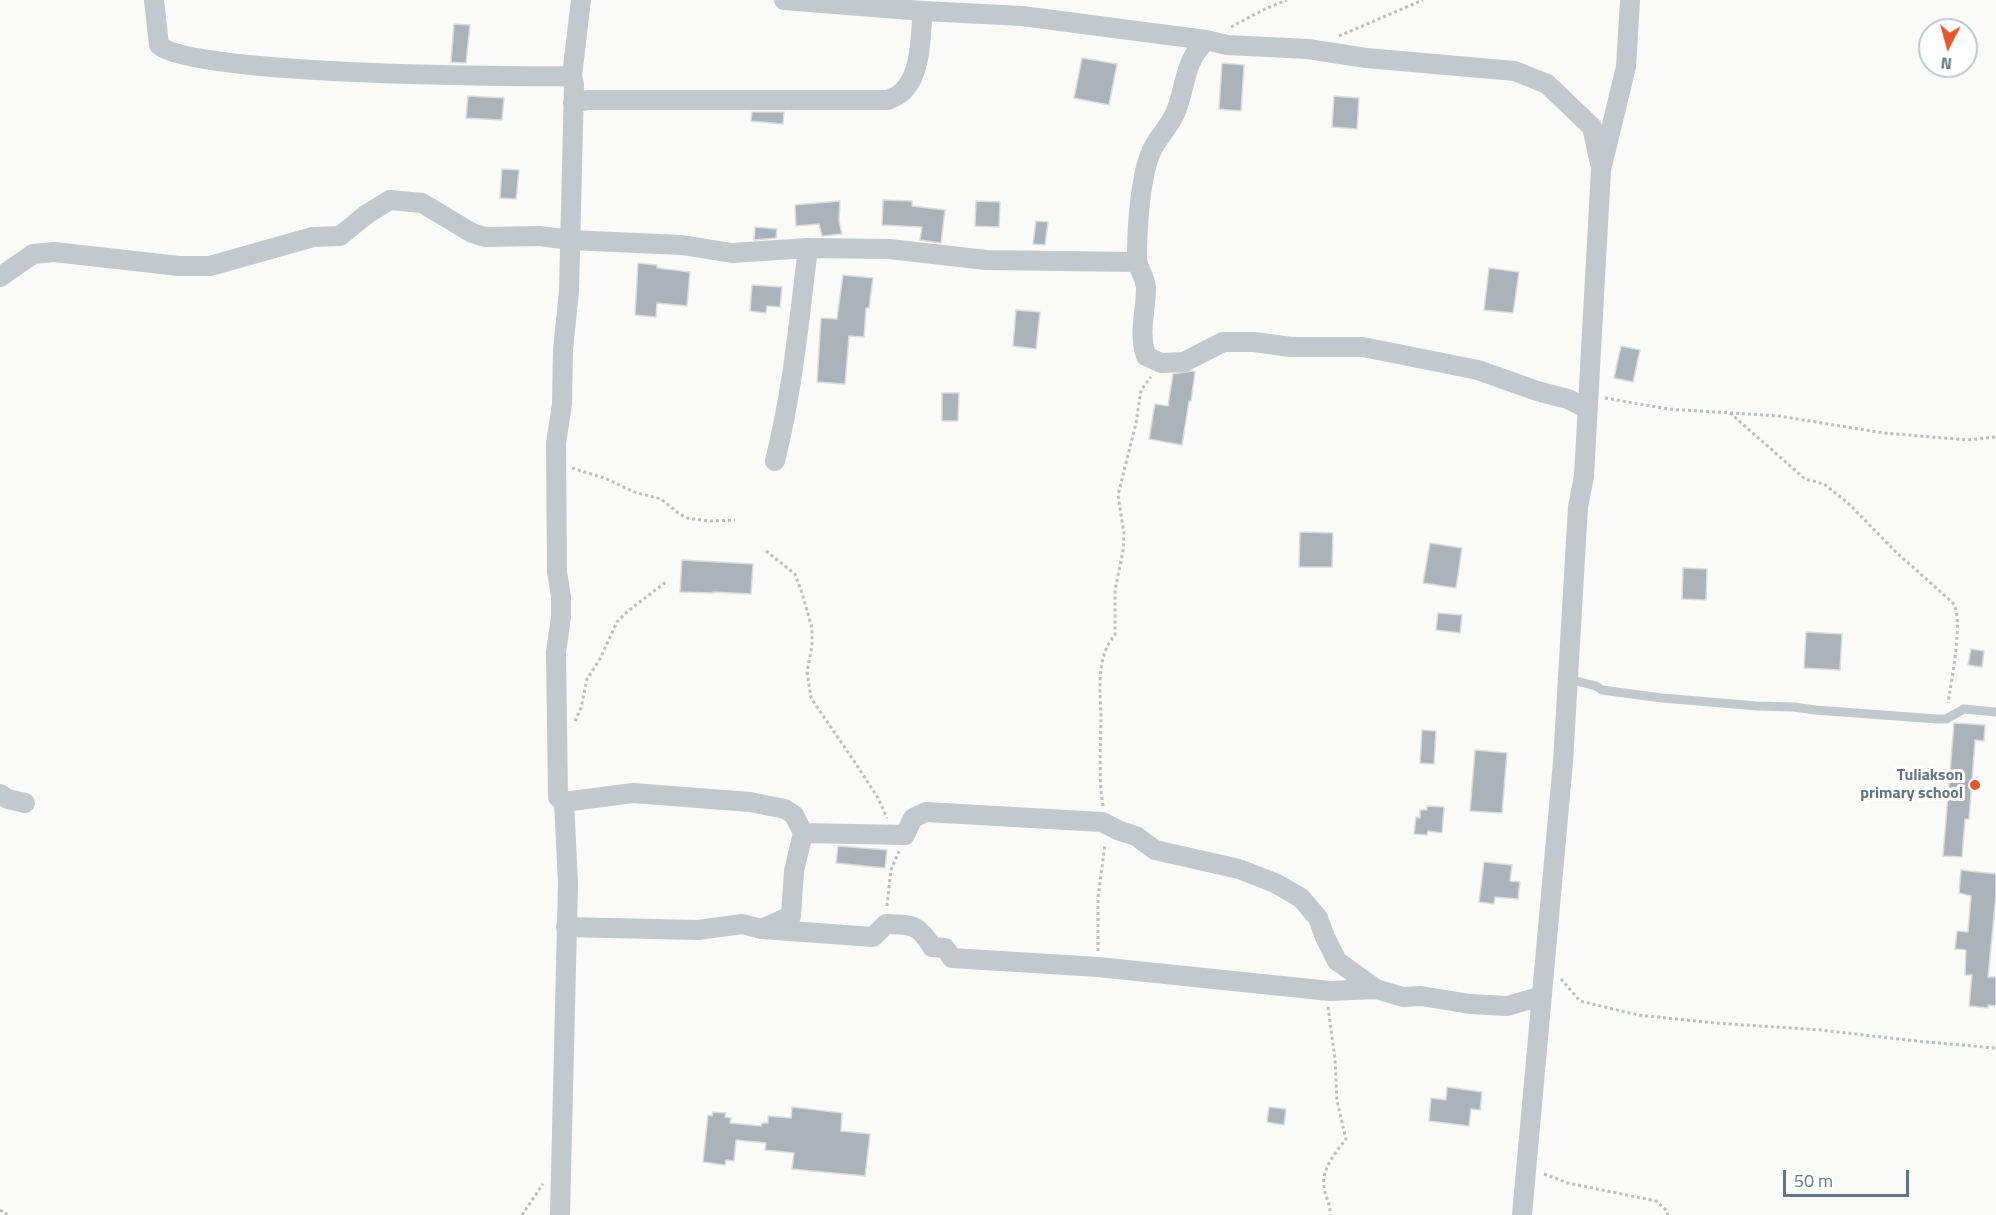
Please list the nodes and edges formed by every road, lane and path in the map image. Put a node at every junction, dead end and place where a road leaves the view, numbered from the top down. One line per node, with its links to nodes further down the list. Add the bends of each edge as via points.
1 (154, 0): 10 (street, via 159,45 167,51 203,58 264,66 469,76)
2 (581, 0): 10 (street)
3 (784, 0): 7 (street)
4 (1287, 0): 9 (path)
5 (1423, 0): 8 (path)
6 (1630, 0): 12 (street, via 1626,67)
7 (923, 11): 9 (street, via 1022,16); 11 (street, via 918,58 911,81 903,92 888,100)
8 (1336, 37)
9 (1206, 40): 12 (street, via 1515,72 1547,84 1592,127); 15 (street, via 1188,65 1176,111 1153,147 1138,215)
10 (572, 76): 11 (street)
11 (573, 103): 13 (street)
12 (1601, 170): 18 (street)
13 (570, 240): 14 (street, via 681,245 732,253); 16 (street, via 484,237 422,203 390,200 340,236 313,237 210,266 54,252 33,254); 22 (street)
14 (808, 248): 15 (street, via 889,249 986,260); 21 (street, via 795,365)
15 (1137, 262): 17 (street, via 1146,289 1142,343 1146,356)
16 (0, 277)
17 (1161, 363): 18 (street, via 1184,362 1223,342 1363,347 1478,370 1537,391); 33 (path, via 1141,390 1118,495 1124,533 1115,590 1115,635 1109,642 1100,674 1099,783 1107,828)
18 (1587, 401): 19 (path); 26 (street)
19 (1730, 413): 20 (path, via 1779,416 1884,433 1967,440); 28 (path, via 1805,479 1824,484 1848,503 1956,607 1958,626)
20 (1996, 437)
21 (775, 461)
22 (556, 463): 23 (path, via 661,499 687,518); 31 (street, via 557,572 561,597 556,652 558,797)
23 (735, 520)
24 (766, 551): 35 (path, via 795,574 810,621 812,646 807,672 811,698 878,798 883,812)
25 (666, 582): 29 (path, via 616,622 587,679)
26 (1568, 679): 28 (lane, via 1602,690 1662,698); 39 (street)
27 (1996, 712): 28 (lane, via 1964,709)
28 (1946, 719)
29 (573, 726)
30 (0, 794): 32 (street)
31 (564, 802): 34 (street, via 633,794 750,801 785,809 794,815); 37 (street)
32 (25, 803)
33 (1108, 825): 35 (street, via 1089,820 926,812 913,818); 40 (path, via 1098,898); 41 (street, via 1136,836 1155,850 1239,869 1301,898 1318,918 1336,961)
34 (803, 833): 35 (street); 38 (street, via 794,871 790,916)
35 (905, 836): 36 (path, via 891,870)
36 (886, 924): 38 (street, via 873,938); 40 (street, via 918,928 932,947 945,948 952,958)
37 (566, 927): 38 (street, via 698,930 742,924); 46 (street)
38 (762, 929)
39 (1545, 961): 43 (street); 44 (path, via 1580,1001 1638,1015)
40 (1098, 967): 42 (street)
41 (1376, 989): 42 (street); 43 (street, via 1403,997 1507,1006)
42 (1330, 991): 51 (path, via 1328,1009 1337,1101 1346,1139 1326,1170 1323,1186)
43 (1542, 996): 45 (street)
44 (1996, 1048)
45 (1525, 1168): 52 (street); 53 (path, via 1568,1183 1656,1201)
46 (562, 1179): 49 (path, via 548,1177); 50 (street)
47 (0, 1210): 48 (path)
48 (8, 1215)
49 (522, 1215)
50 (560, 1215)
51 (1330, 1215)
52 (1522, 1215)
53 (1668, 1215)

